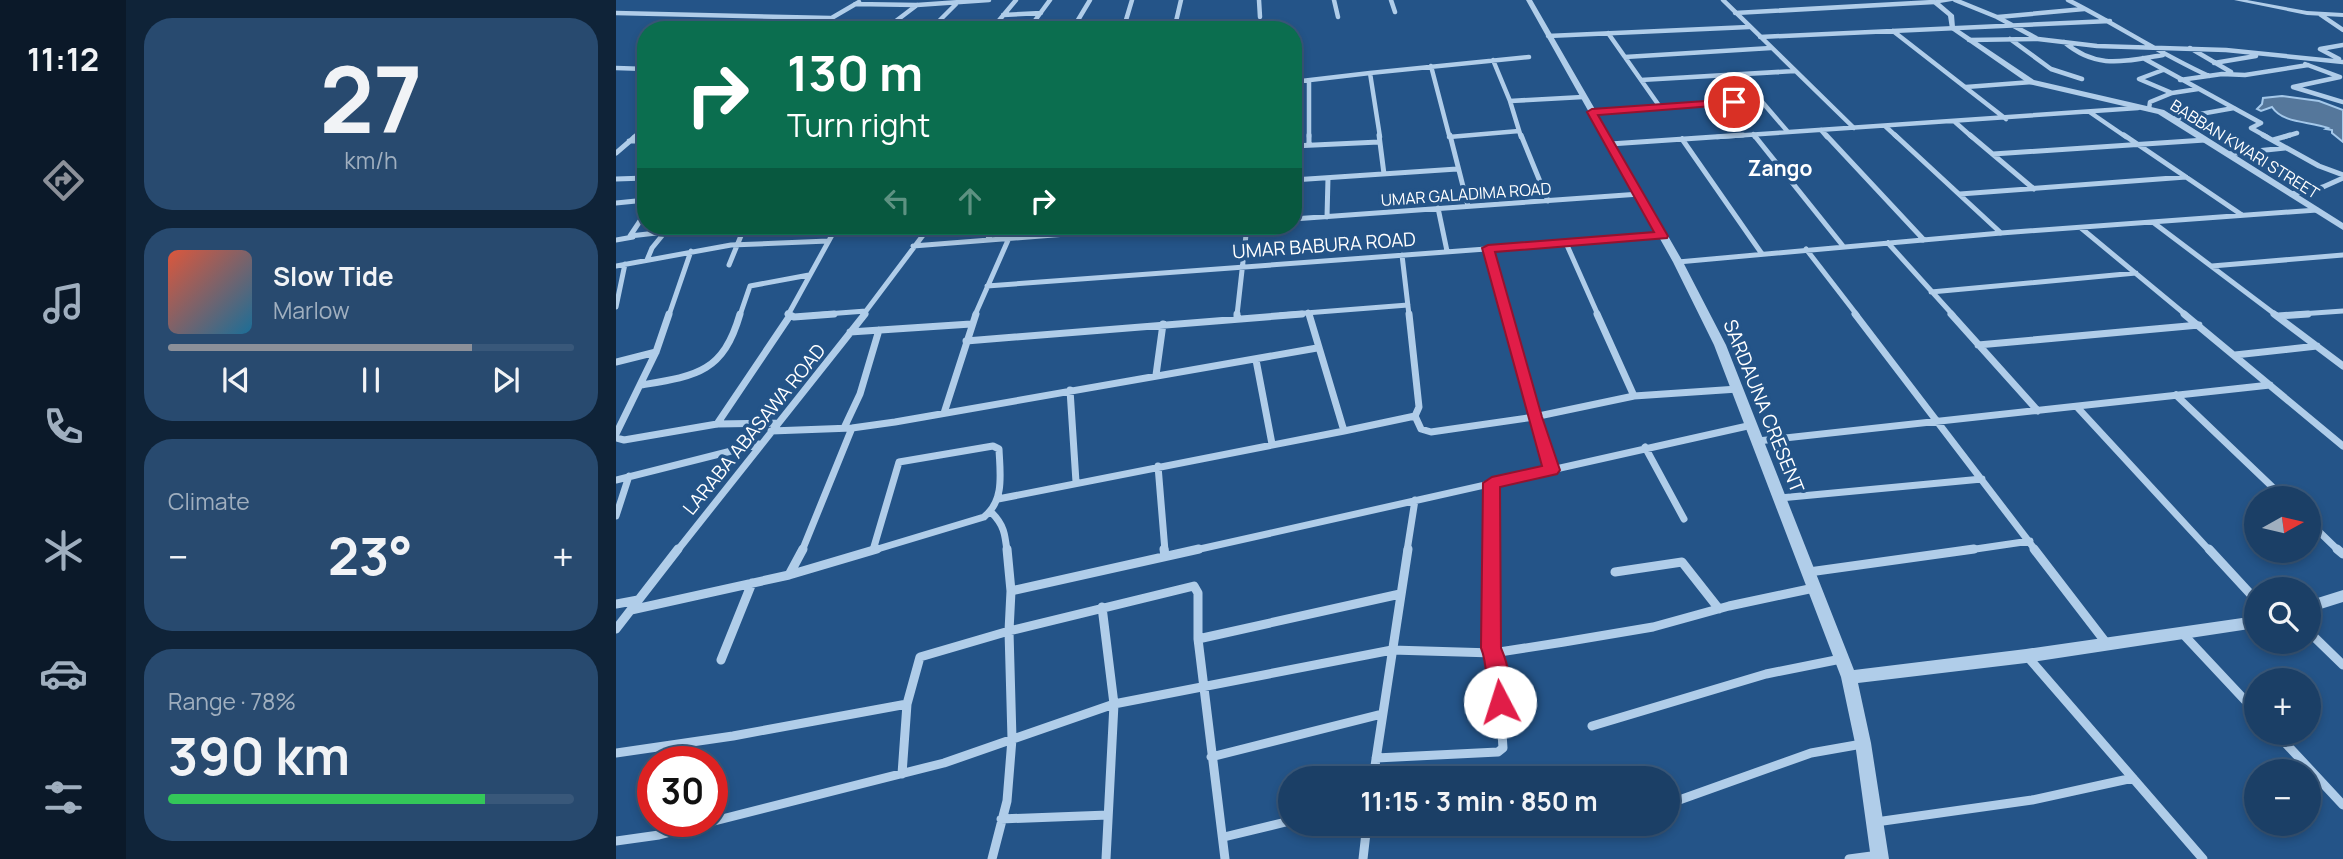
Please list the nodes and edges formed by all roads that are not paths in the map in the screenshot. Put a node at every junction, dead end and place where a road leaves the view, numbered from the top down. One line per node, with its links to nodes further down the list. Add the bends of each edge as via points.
1 (863, 0): 21 (street)
2 (923, 0): 23 (street)
3 (987, 0): 19 (street)
4 (1017, 0): 31 (street)
5 (1050, 0): 27 (street)
6 (1090, 0): 43 (street)
7 (1132, 0): 44 (street)
8 (1181, 0): 45 (street)
9 (1259, 0): 34 (street)
10 (1334, 0): 35 (street)
11 (1391, 0): 28 (street)
12 (1529, 0): 53 (street, SARDAUNA CRESENT)
13 (1723, 0): 30 (street)
14 (1809, 0): 25 (street)
15 (1877, 0): 24 (street)
16 (1955, 0): 20 (street); 36 (street)
17 (2067, 0): 26 (street)
18 (2237, 0): 32 (street)
19 (967, 1): 22 (street)
20 (1934, 2): 24 (street); 49 (street, BABBAN KWARI STREET, via 1951,15)
21 (855, 4): 23 (street); 37 (street)
22 (956, 4): 23 (street); 40 (street)
23 (917, 5): 39 (street)
24 (1884, 5): 25 (street)
25 (1819, 8): 30 (street)
26 (2087, 8): 36 (street); 46 (street)
27 (1041, 12): 31 (street); 42 (street)
28 (1395, 12)
29 (616, 13): 37 (street)
30 (1735, 13): 48 (street)
31 (1003, 15): 41 (street)
32 (2320, 15): 33 (street); 51 (street)
33 (2343, 15)
34 (1260, 17)
35 (1338, 17)
36 (1997, 17): 47 (street)
37 (831, 18): 38 (street)
38 (826, 21)
39 (896, 21)
40 (939, 21)
41 (998, 21)
42 (1034, 21)
43 (1077, 21)
44 (1126, 21)
45 (1176, 21)
46 (2110, 21): 47 (street); 60 (street)
47 (2011, 25): 49 (street); 56 (street)
48 (1749, 26): 52 (street); 54 (street)
49 (1952, 28): 50 (street); 57 (street, BABBAN KWARI STREET)
50 (1892, 30): 54 (street); 89 (street)
51 (2343, 30)
52 (1608, 33): 53 (street); 67 (street)
53 (1548, 36): 92 (street, SARDAUNA CRESENT)
54 (1760, 37): 61 (street)
55 (2009, 39): 56 (street); 57 (street); 83 (street, via 2051,69)
56 (2038, 39): 58 (street)
57 (1969, 40): 88 (street, BABBAN KWARI STREET)
58 (2063, 42): 60 (street); 68 (street, via 2076,53 2103,63)
59 (2343, 45): 70 (street, via 2320,49)
60 (2150, 47): 62 (street); 63 (street)
61 (1771, 48): 67 (street); 77 (street)
62 (2190, 48): 64 (street); 71 (street)
63 (2164, 55): 68 (street); 81 (street)
64 (2267, 55): 65 (street); 71 (street)
65 (2285, 56): 70 (street); 72 (street)
66 (1529, 57): 69 (street)
67 (1625, 57): 84 (street)
68 (2143, 58): 76 (street)
69 (1493, 60): 73 (street); 94 (street)
70 (2342, 62)
71 (2214, 63): 79 (street)
72 (2308, 65): 79 (street); 82 (street)
73 (1431, 66): 78 (street); 113 (street)
74 (616, 68): 75 (street)
75 (637, 69)
76 (2163, 70): 85 (street); 91 (street, via 2139,79)
77 (1795, 71): 80 (street); 106 (street)
78 (1370, 73): 87 (street); 118 (street)
79 (2234, 74): 81 (street)
80 (1738, 75): 84 (street); 93 (street)
81 (2209, 76): 85 (street)
82 (2342, 78): 95 (street, via 2293,87)
83 (2082, 79)
84 (1642, 80): 96 (street)
85 (2180, 80): 90 (street)
86 (1302, 81): 87 (street)
87 (1309, 81): 123 (street)
88 (2032, 82): 89 (street); 97 (street, BABBAN KWARI STREET)
89 (1965, 87): 102 (street)
90 (2199, 89): 91 (street); 98 (street)
91 (2172, 93): 99 (street, via 2150,102)
92 (1583, 97): 94 (street); 100 (street, SARDAUNA CRESENT)
93 (1759, 100): 96 (street); 109 (street)
94 (1510, 101): 108 (street)
95 (2343, 102)
96 (1660, 107): 100 (street)
97 (2138, 108): 99 (street, BABBAN KWARI STREET); 101 (street)
98 (2234, 108): 103 (street); 116 (street, via 2259,121 2250,128)
99 (2149, 109): 103 (street, BABBAN KWARI STREET)
100 (1592, 112): 120 (street, SARDAUNA CRESENT)
101 (2090, 113): 102 (street); 121 (street)
102 (2006, 119): 104 (street)
103 (2172, 119): 115 (street, BABBAN KWARI STREET)
104 (1954, 122): 105 (street); 127 (street)
105 (1885, 126): 106 (street); 139 (street)
106 (1854, 128): 107 (street)
107 (1821, 130): 109 (street); 168 (street)
108 (1519, 131): 113 (street); 142 (street)
109 (1788, 132): 111 (street)
110 (2297, 133): 116 (street)
111 (1753, 134): 114 (street); 174 (street)
112 (637, 135): 119 (street)
113 (1448, 135): 129 (street)
114 (1682, 139): 120 (street); 179 (street)
115 (2205, 140): 121 (street); 128 (street, BABBAN KWARI STREET)
116 (2273, 140): 125 (street)
117 (637, 142): 119 (street)
118 (1379, 142): 123 (street); 130 (street)
119 (625, 144): 124 (street); 126 (street)
120 (1610, 144): 138 (street, SARDAUNA CRESENT)
121 (2137, 144): 127 (street); 131 (street)
122 (1302, 145): 123 (street)
123 (1309, 145)
124 (616, 148)
125 (2286, 148): 128 (street); 132 (street)
126 (616, 153)
127 (1993, 154): 137 (street)
128 (2228, 154): 140 (street, BABBAN KWARI STREET)
129 (1457, 170): 130 (street); 144 (street)
130 (1384, 174): 133 (street)
131 (2186, 177): 137 (street); 147 (street)
132 (2343, 177): 140 (street)
133 (1328, 178): 135 (street); 148 (street)
134 (637, 179): 136 (street)
135 (1302, 179)
136 (616, 180)
137 (2035, 189): 139 (street)
138 (1640, 194): 142 (street, UMAR GALADIMA ROAD); 163 (street, SARDAUNA CRESENT)
139 (1960, 194): 154 (street)
140 (2291, 194): 146 (street, BABBAN KWARI STREET)
141 (637, 201): 143 (street)
142 (1548, 201): 144 (street, UMAR GALADIMA ROAD)
143 (616, 203)
144 (1468, 206): 145 (street, UMAR GALADIMA ROAD)
145 (1438, 208): 148 (street, UMAR GALADIMA ROAD); 178 (street)
146 (2317, 211): 147 (street); 152 (street, BABBAN KWARI STREET)
147 (2242, 215): 150 (street)
148 (1327, 216): 149 (street, UMAR GALADIMA ROAD)
149 (1302, 218)
150 (2154, 222): 153 (street); 187 (street)
151 (637, 224): 164 (street, via 629,234)
152 (2343, 227)
153 (2081, 228): 154 (street); 189 (street)
154 (2001, 233): 168 (street)
155 (646, 235): 164 (street)
156 (663, 235): 182 (street)
157 (740, 235): 172 (street)
158 (832, 235): 169 (street)
159 (922, 235): 173 (street, LARABA ABASAWA ROAD)
160 (990, 235): 166 (street)
161 (1031, 235): 165 (street)
162 (1246, 235): 188 (street)
163 (1662, 236): 170 (street, UMAR BABURA ROAD); 183 (street, SARDAUNA CRESENT)
164 (634, 237): 167 (street)
165 (1009, 237): 166 (street); 191 (street)
166 (988, 239): 173 (street)
167 (616, 240)
168 (1924, 240): 171 (street)
169 (828, 241): 172 (street); 190 (street)
170 (1566, 243): 175 (street, UMAR BABURA ROAD); 222 (street)
171 (1888, 243): 174 (street); 192 (street)
172 (735, 245): 177 (street); 185 (street)
173 (913, 246): 196 (street, LARABA ABASAWA ROAD)
174 (1843, 246): 176 (street)
175 (1488, 248): 178 (street, UMAR BABURA ROAD); 227 (street)
176 (1806, 249): 179 (street); 229 (street)
177 (691, 251): 182 (street); 211 (street)
178 (1447, 251): 180 (street, UMAR BABURA ROAD)
179 (1762, 254): 183 (street)
180 (1402, 255): 188 (street, UMAR BABURA ROAD); 194 (street)
181 (2343, 255): 187 (street)
182 (647, 260): 184 (street)
183 (1678, 262): 219 (street, SARDAUNA CRESENT, via 1710,321)
184 (625, 264): 186 (street); 193 (street)
185 (729, 265)
186 (616, 266)
187 (2211, 266): 201 (street)
188 (1242, 267): 191 (street, UMAR BABURA ROAD); 200 (street)
189 (2136, 273): 192 (street); 204 (street)
190 (809, 275): 199 (street); 217 (street, via 748,288 737,324 712,368)
191 (987, 286): 202 (street)
192 (1931, 292): 208 (street)
193 (617, 298): 195 (street)
194 (1408, 306): 198 (street); 226 (street, via 1419,407)
195 (616, 307)
196 (866, 311): 199 (street); 206 (street, LARABA ABASAWA ROAD)
197 (2343, 311): 201 (street)
198 (1308, 313): 200 (street); 210 (street)
199 (789, 317): 231 (street)
200 (1237, 317): 203 (street)
201 (2278, 317): 209 (street)
202 (971, 324): 205 (street); 207 (street)
203 (1164, 324): 207 (street); 216 (street)
204 (2199, 325): 208 (street); 212 (street)
205 (879, 330): 206 (street); 233 (street)
206 (850, 332): 230 (street, LARABA ABASAWA ROAD)
207 (966, 341): 225 (street)
208 (1978, 345): 224 (street)
209 (2317, 346): 212 (street); 215 (street)
210 (1317, 348): 213 (street); 235 (street)
211 (656, 352): 214 (street); 217 (street)
212 (2235, 355): 218 (street)
213 (1256, 360): 216 (street); 239 (street)
214 (616, 362)
215 (2343, 366)
216 (1156, 375): 220 (street)
217 (641, 385): 228 (street)
218 (2270, 385): 221 (street); 241 (street)
219 (1738, 389): 222 (street); 232 (street, SARDAUNA CRESENT)
220 (1070, 390): 225 (street); 247 (street)
221 (2176, 395): 223 (street); 249 (street)
222 (1634, 396): 227 (street)
223 (2077, 407): 224 (street); 265 (street)
224 (2038, 411): 229 (street)
225 (944, 413): 233 (street)
226 (1415, 416): 227 (street, via 1421,429 1432,432); 235 (street)
227 (1534, 417): 243 (street)
228 (620, 421): 236 (street)
229 (1939, 422): 237 (street); 245 (street)
230 (777, 423): 231 (street); 234 (street, LARABA ABASAWA ROAD)
231 (717, 424): 236 (street, via 624,440)
232 (1752, 425): 237 (street, SARDAUNA CRESENT); 240 (street)
233 (848, 428): 234 (street); 263 (street)
234 (771, 431): 238 (street, LARABA ABASAWA ROAD)
235 (1344, 431): 239 (street)
236 (616, 436)
237 (1758, 441): 250 (street, SARDAUNA CRESENT)
238 (760, 444): 244 (street); 270 (street, LARABA ABASAWA ROAD)
239 (1272, 444): 242 (street)
240 (1645, 446): 243 (street); 255 (street)
241 (2343, 446)
242 (1158, 466): 247 (street); 260 (street)
243 (1552, 470): 248 (street)
244 (629, 476): 246 (street); 254 (street)
245 (1982, 479): 250 (street); 257 (street)
246 (616, 480)
247 (1076, 482): 251 (street)
248 (1492, 483): 252 (street); 284 (street)
249 (2271, 486)
250 (1780, 498): 262 (street, SARDAUNA CRESENT)
251 (998, 499): 253 (street); 258 (street, via 998,447 905,460 895,466)
252 (1415, 500): 260 (street); 268 (street)
253 (992, 513): 258 (street); 267 (street, via 1005,532)
254 (616, 516)
255 (1684, 519)
256 (2321, 533): 259 (street)
257 (2030, 541): 262 (street); 281 (street)
258 (873, 550): 263 (street)
259 (2343, 554)
260 (1165, 556): 267 (street)
261 (1615, 572): 274 (street, via 1682,562)
262 (1808, 572): 266 (street, SARDAUNA CRESENT)
263 (789, 575): 264 (street)
264 (752, 583): 275 (street); 287 (street)
265 (2244, 587)
266 (1814, 588): 274 (street); 286 (street, SARDAUNA CRESENT)
267 (1011, 591): 278 (street)
268 (1400, 594): 280 (street); 283 (street)
269 (2343, 596): 271 (street)
270 (638, 600): 272 (street); 275 (street, LARABA ABASAWA ROAD)
271 (2321, 603)
272 (616, 604)
273 (1102, 607): 278 (street); 280 (street, via 1188,585 1197,587); 293 (street)
274 (1718, 609): 284 (street, via 1653,627)
275 (631, 610): 277 (street, LARABA ABASAWA ROAD)
276 (2244, 624): 279 (street)
277 (616, 628)
278 (1009, 631): 292 (street, via 920,657); 296 (street)
279 (2183, 634): 281 (street); 291 (street)
280 (1198, 639): 290 (street)
281 (2108, 644): 285 (street)
282 (2321, 644): 288 (street)
283 (1392, 650): 284 (street); 290 (street); 294 (street)
284 (1493, 653): 301 (street, via 1503,748 1498,752)
285 (2026, 656): 289 (street); 304 (street)
286 (1842, 659): 289 (street, SARDAUNA CRESENT); 295 (street, via 1766,674)
287 (722, 660)
288 (2343, 665)
289 (1849, 677): 297 (street, SARDAUNA CRESENT)
290 (1203, 687): 293 (street); 300 (street)
291 (2244, 699)
292 (907, 704): 299 (street); 303 (street)
293 (1114, 704): 296 (street); 307 (street)
294 (1382, 714): 300 (street); 301 (street)
295 (1592, 726)
296 (1012, 739): 303 (street); 308 (street)
297 (1863, 743): 305 (street, via 1811,753); 309 (street, SARDAUNA CRESENT)
298 (2287, 745): 306 (street)
299 (616, 753)
300 (1211, 757): 312 (street)
301 (1376, 758): 302 (street)
302 (1375, 766)
303 (902, 774): 313 (street, via 659,835)
304 (2133, 778): 309 (street, via 2032,800); 320 (street)
305 (1680, 800)
306 (2343, 805)
307 (1108, 816): 308 (street); 316 (street)
308 (1001, 819): 315 (street)
309 (1876, 822): 314 (street, SARDAUNA CRESENT)
310 (1278, 824): 312 (street)
311 (1366, 836): 318 (street)
312 (1224, 837): 317 (street)
313 (616, 841)
314 (1880, 857): 319 (street)
315 (992, 859)
316 (1106, 859)
317 (1225, 859)
318 (1363, 859)
319 (1849, 859)
320 (2203, 859)

